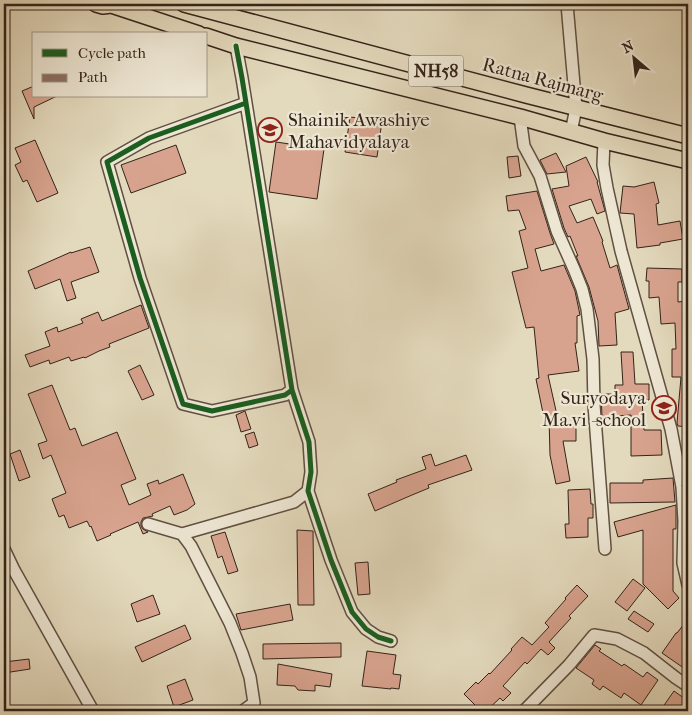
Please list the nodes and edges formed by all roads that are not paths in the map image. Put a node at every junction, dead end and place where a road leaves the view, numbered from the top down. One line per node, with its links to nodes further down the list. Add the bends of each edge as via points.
1 (88, 4): 2 (main road)
2 (104, 4): 5 (main road)
3 (184, 4): 9 (main road, Ratna Rajmarg / NH58)
4 (566, 4): 9 (street)
5 (193, 32)
6 (208, 37): 7 (main road, NH58)
7 (236, 46): 8 (street); 10 (main road, NH58)
8 (246, 103): 15 (street); 15 (street, via 149,138 107,162 140,278 183,404 212,411 285,395)
9 (576, 108): 11 (street); 12 (main road, Ratna Rajmarg / NH58)
10 (520, 117): 11 (main road, NH58); 20 (street, via 524,146 540,176 587,308)
11 (571, 132): 13 (main road, NH58)
12 (688, 136)
13 (604, 141): 14 (main road, NH58); 21 (street, via 603,164 617,233 671,429 682,487 683,563)
14 (688, 161)
15 (292, 390): 16 (street, via 309,442 312,472)
16 (308, 491): 18 (street, via 294,502); 22 (street, via 352,612 366,629)
17 (148, 524): 18 (street)
18 (182, 534): 25 (street, via 230,623 242,653 254,702)
19 (4, 549): 24 (street)
20 (605, 549)
21 (688, 585)
22 (391, 641)
23 (688, 686): 26 (street, via 644,653 617,639 594,635 570,665)
24 (93, 711)
25 (243, 711)
26 (524, 711)

